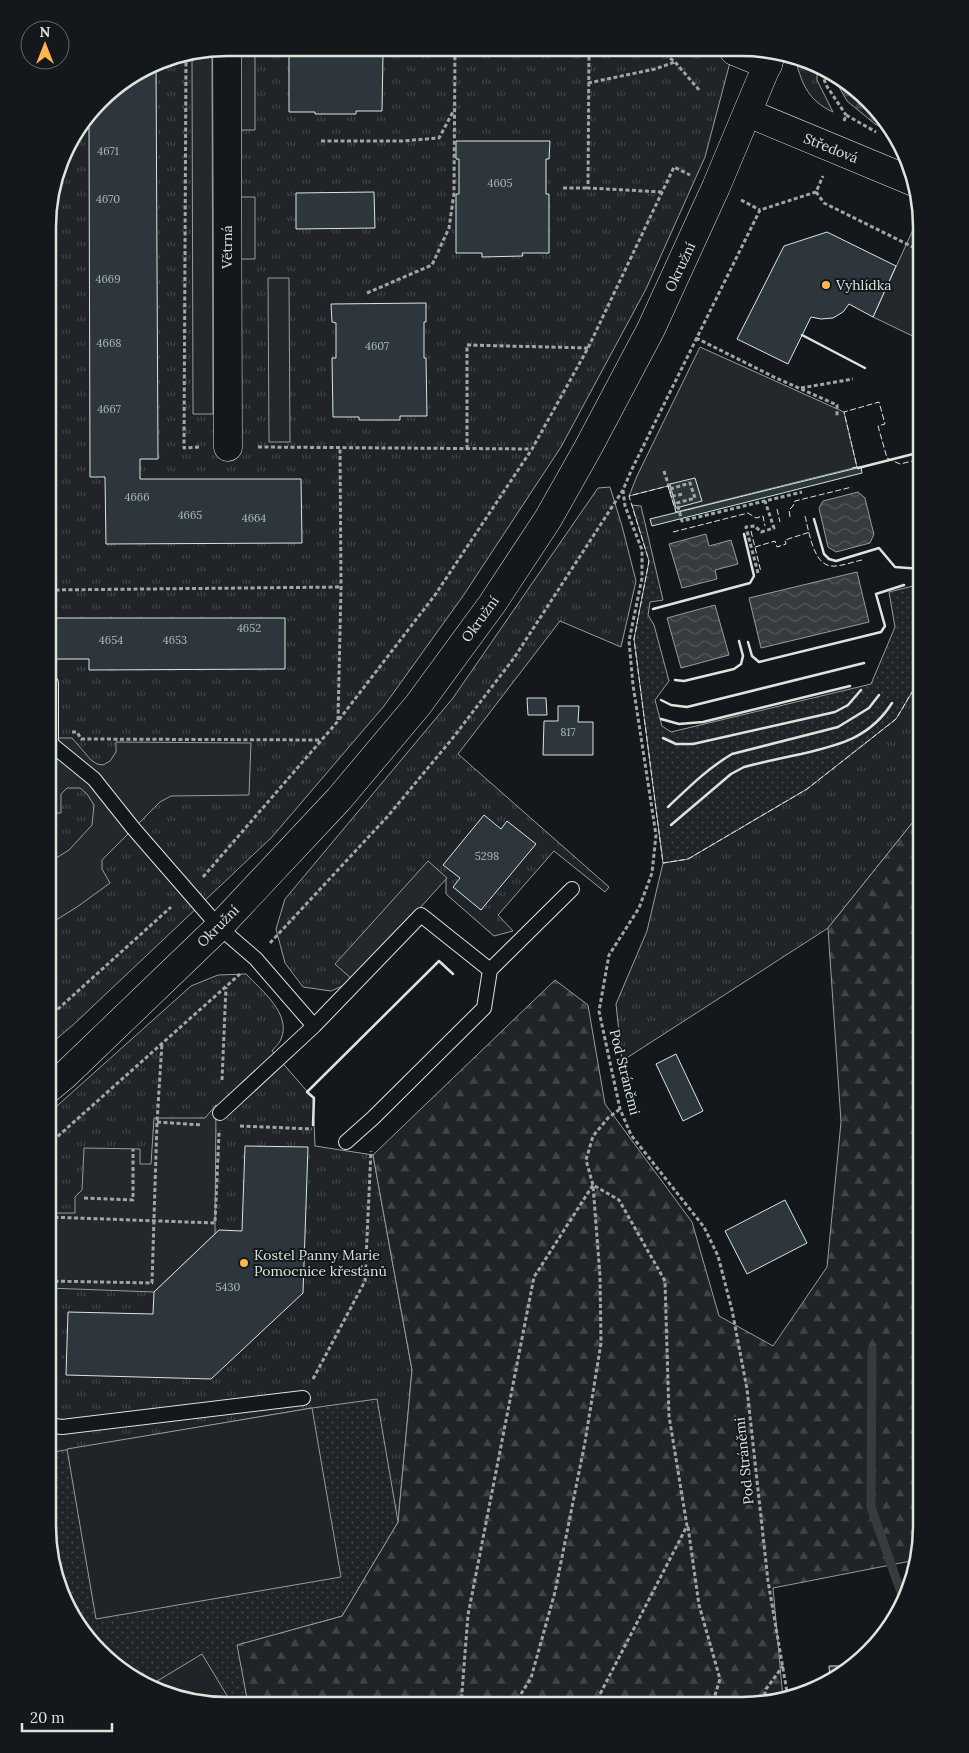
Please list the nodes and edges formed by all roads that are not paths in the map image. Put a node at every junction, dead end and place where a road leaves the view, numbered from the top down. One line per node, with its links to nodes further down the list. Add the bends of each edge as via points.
1 (227, 57): 5 (street, Větrná)
2 (770, 59): 3 (street, Okružní)
3 (748, 113): 4 (street, Středová); 8 (street, Okružní, via 651,329 548,519 492,604 418,705 339,799)
4 (905, 178)
5 (228, 447)
6 (56, 748): 8 (lane, via 94,779)
7 (572, 889): 9 (lane)
8 (219, 927): 10 (lane, via 256,959); 11 (street, Okružní)
9 (490, 970): 10 (lane, via 421,915); 13 (lane, via 484,1008)
10 (314, 1026): 12 (lane)
11 (56, 1082)
12 (220, 1113)
13 (346, 1142)
14 (303, 1398): 15 (lane)
15 (56, 1426)

